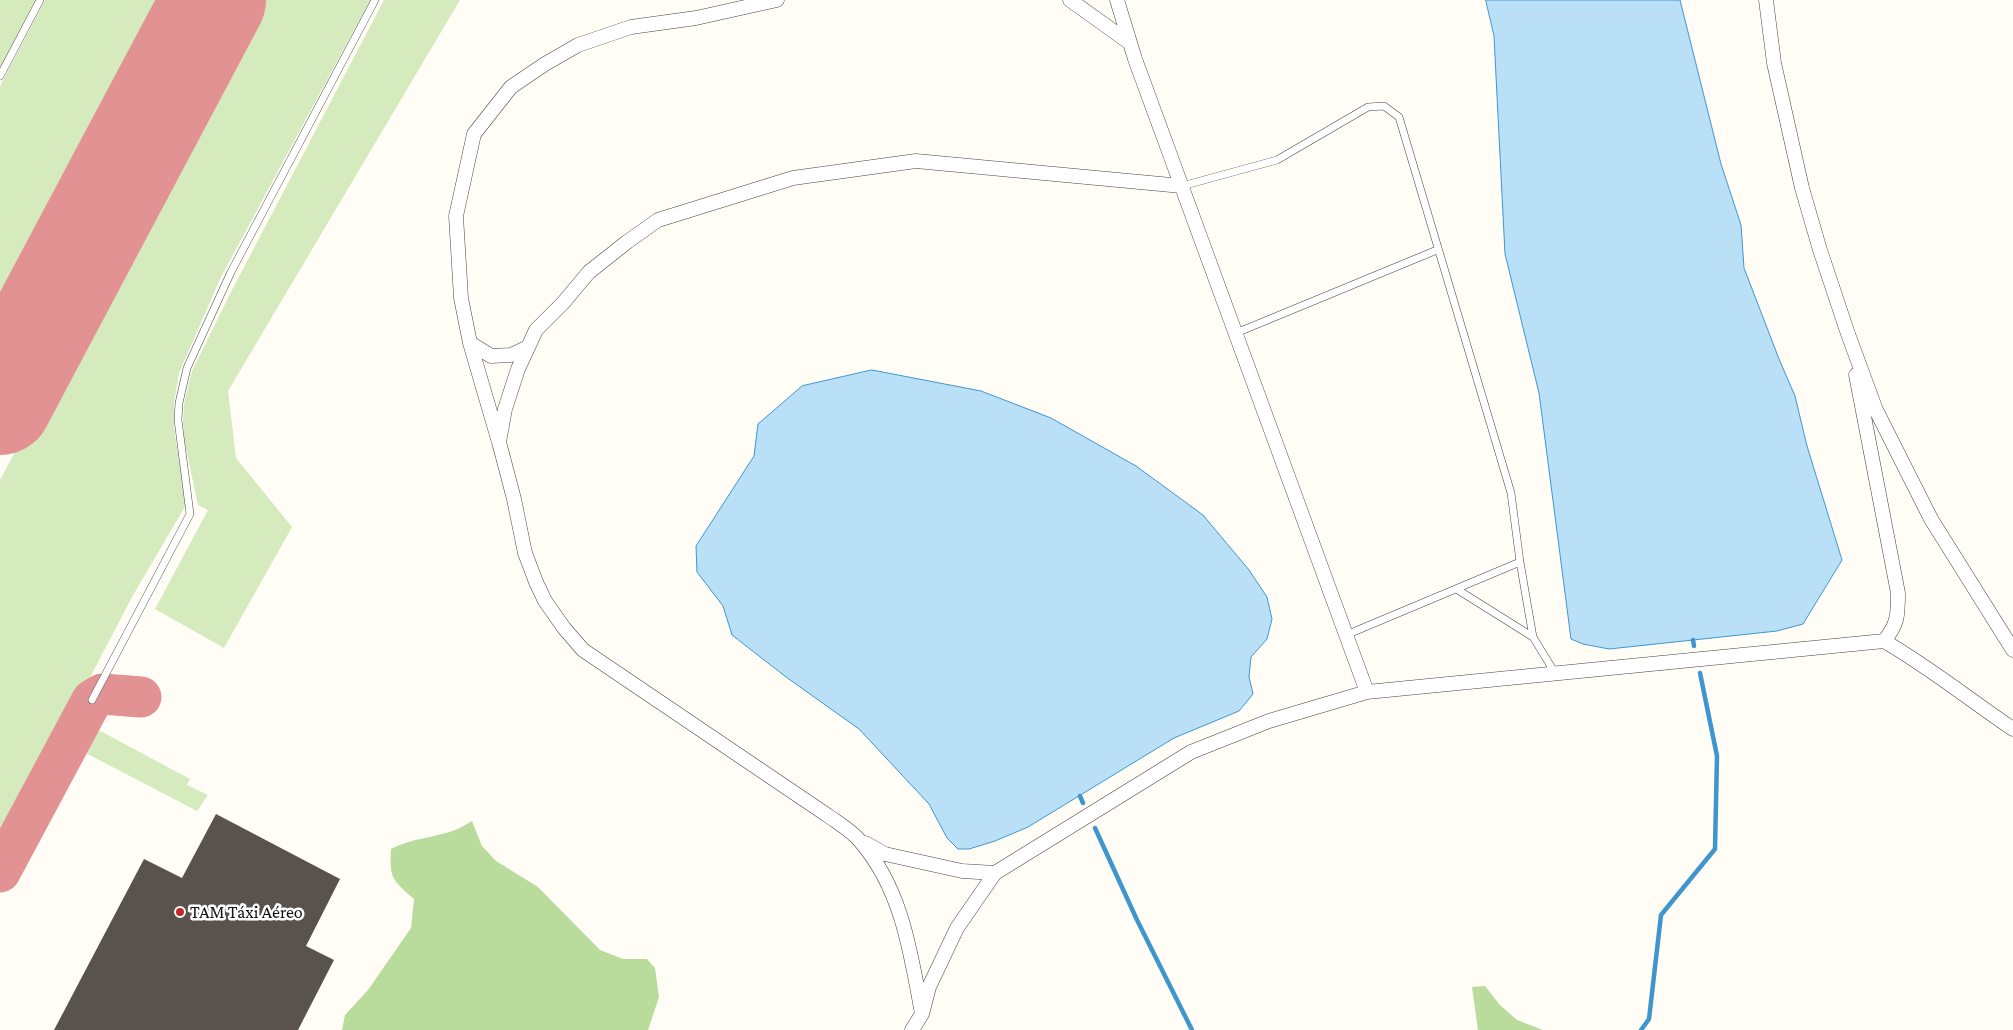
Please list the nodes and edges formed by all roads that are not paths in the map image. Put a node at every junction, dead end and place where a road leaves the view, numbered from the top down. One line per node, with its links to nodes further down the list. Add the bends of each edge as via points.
1 (40, 0): 8 (lane)
2 (375, 0): 24 (lane, via 231,272 187,368 178,420 190,514)
3 (777, 0): 13 (street, via 696,18 632,27 578,46 511,87 474,134 456,216 460,298)
4 (1070, 0): 7 (street)
5 (1117, 0): 7 (street)
6 (1766, 0): 12 (street, via 1774,63 1802,188)
7 (1130, 43): 9 (street)
8 (0, 76)
9 (1182, 186): 10 (lane, via 1277,160 1368,107 1384,106 1399,116); 11 (street); 14 (street, via 916,161 793,178 658,220 589,272 536,330)
10 (1437, 250): 11 (lane); 16 (lane, via 1511,493)
11 (1236, 333): 18 (street)
12 (1848, 334): 20 (street, via 1898,593 1898,614 1893,630); 21 (street, via 1876,410 1932,519)
13 (470, 343): 14 (street, via 491,356 511,355); 15 (street)
14 (528, 347): 15 (street, via 505,409)
15 (499, 442): 26 (street, via 525,553 536,582 545,601 583,650)
16 (1520, 562): 17 (lane); 19 (lane)
17 (1458, 590): 18 (lane); 19 (lane)
18 (1346, 635): 23 (street)
19 (1534, 636): 22 (lane)
20 (1884, 641): 22 (street); 25 (street, via 1914,658)
21 (2013, 650)
22 (1555, 674): 23 (street)
23 (1367, 692): 27 (street, via 1269,721 1191,752)
24 (92, 700)
25 (2013, 729)
26 (860, 840): 27 (street, via 885,854 962,872); 28 (street, via 881,869 905,930)
27 (995, 873): 28 (street, via 957,928 929,987)
28 (922, 1014): 29 (street)
29 (912, 1030)

